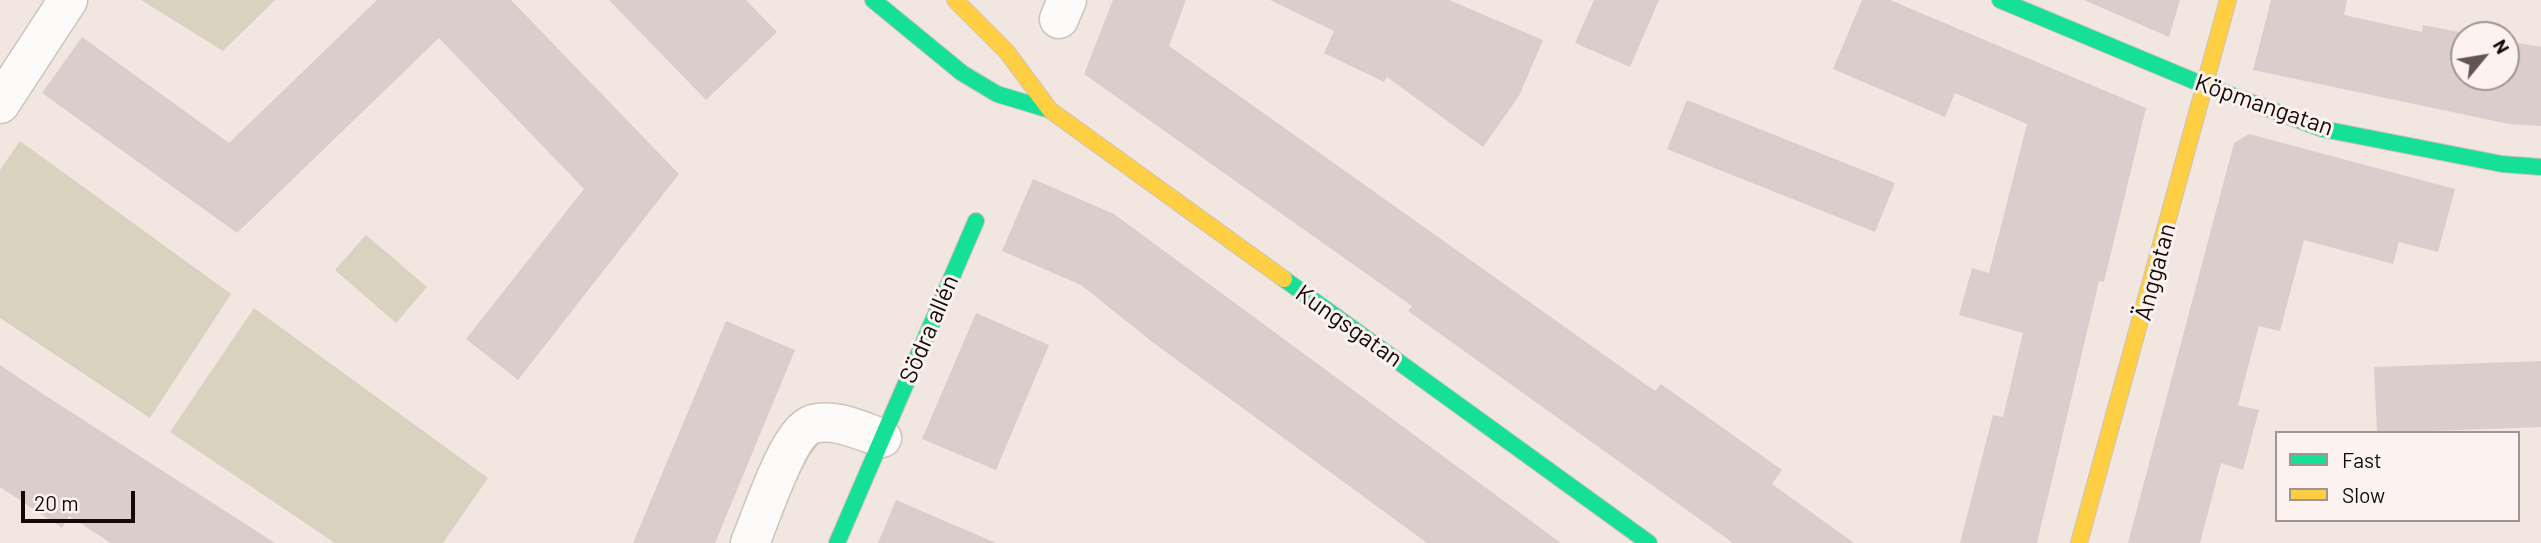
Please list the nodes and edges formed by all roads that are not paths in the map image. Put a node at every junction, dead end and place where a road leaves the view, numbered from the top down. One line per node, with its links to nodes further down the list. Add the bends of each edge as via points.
1 (68, 0): 7 (street)
2 (873, 0): 8 (street, Kungsgatan, via 962,73 997,94)
3 (955, 0): 8 (street, Kungsgatan, via 1007,52)
4 (2000, 0): 6 (street, Köpmangatan)
5 (2228, 0): 6 (street, Änggatan)
6 (2206, 86): 9 (street, Köpmangatan, via 2323,129 2502,164); 15 (street, Änggatan)
7 (0, 104)
8 (1050, 110): 14 (street, Kungsgatan)
9 (2541, 167)
10 (975, 220): 11 (street, Södra allén)
11 (882, 438): 12 (street, via 834,422 811,424 793,440); 13 (street, Södra allén)
12 (750, 543)
13 (838, 543)
14 (1649, 543)
15 (2079, 543)

